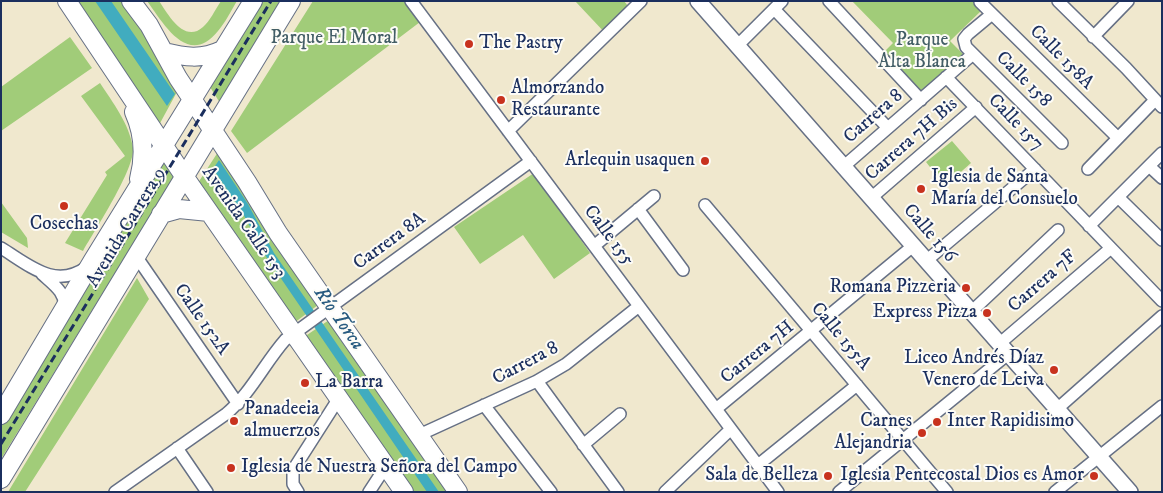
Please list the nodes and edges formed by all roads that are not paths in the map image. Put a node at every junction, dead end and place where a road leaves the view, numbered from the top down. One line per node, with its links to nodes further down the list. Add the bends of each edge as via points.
1 (68, 1): 20 (main road, Avenida Calle 153)
2 (131, 1): 17 (main road, Avenida Calle 153)
3 (253, 1): 16 (main road, Avenida Carrera 9)
4 (291, 1): 27 (main road, Avenida Carrera 9)
5 (411, 1): 26 (street, Calle 155)
6 (641, 1): 26 (street)
7 (829, 1): 21 (street)
8 (1128, 1): 14 (street)
9 (701, 2): 15 (street, Calle 156)
10 (981, 2): 13 (street, Calle 158A)
11 (1060, 2): 14 (street)
12 (778, 5): 15 (street); 25 (street)
13 (992, 14): 18 (street, Calle 158, via 964,39); 28 (street, Calle 158A)
14 (1093, 37): 23 (street)
15 (737, 46): 34 (street, Calle 156)
16 (222, 50): 17 (main road, via 196,57); 22 (main road, Avenida Carrera 9)
17 (164, 52): 22 (main road, Avenida Calle 153)
18 (973, 54): 19 (street, Carrera 8); 29 (street, Calle 158)
19 (946, 77): 21 (street, Carrera 8); 24 (street, Calle 157)
20 (121, 81): 30 (main road, Avenida Calle 153); 39 (main road, via 143,142 143,164)
21 (921, 100): 25 (street, Carrera 8)
22 (190, 103): 27 (main road, Avenida Calle 153); 30 (main road, Avenida Carrera 9)
23 (1158, 104): 28 (street)
24 (976, 108): 35 (street, Calle 157); 42 (street, Carrera 7H Bis)
25 (888, 128): 34 (street, Carrera 8)
26 (508, 131): 32 (street, Calle 155)
27 (210, 134): 37 (main road, Avenida Carrera 9); 62 (main road, Avenida Calle 153, via 257,196)
28 (1118, 138): 36 (street)
29 (1062, 143)
30 (164, 146): 37 (main road, Avenida Calle 153); 39 (main road, Avenida Carrera 9)
31 (1162, 153): 33 (street)
32 (531, 162): 50 (street, Calle 155); 62 (street, Carrera 8A)
33 (1149, 166): 38 (street); 41 (street)
34 (843, 167): 42 (street, Calle 156)
35 (1035, 169): 47 (street, Calle 157); 56 (street)
36 (1088, 169)
37 (184, 176): 45 (main road, Avenida Calle 153); 46 (main road, Avenida Carrera 9)
38 (1162, 178)
39 (136, 192): 55 (main road, Avenida Carrera 9)
40 (654, 196): 44 (street)
41 (1118, 197): 47 (street); 49 (street)
42 (871, 198): 51 (street, Calle 156)
43 (705, 205): 65 (street, Calle 155A)
44 (638, 209): 50 (street); 58 (street)
45 (209, 212): 46 (main road, via 179,209); 66 (main road, Avenida Calle 153)
46 (161, 214): 54 (main road, Avenida Carrera 9)
47 (1089, 226): 53 (street, Calle 157)
48 (1058, 230): 63 (street)
49 (1162, 240)
50 (594, 246): 60 (street, Calle 155)
51 (913, 246): 56 (street, Calle 156); 65 (street, Carrera 7H)
52 (1, 248): 57 (street)
53 (1111, 248): 59 (street, Calle 157); 67 (street, Carrera 7F)
54 (136, 256): 72 (street, Calle 152A); 87 (main road, Avenida Carrera 9)
55 (93, 260): 57 (street, via 87,268 69,276 52,276); 61 (main road, Avenida Carrera 9)
56 (926, 261): 63 (street, Calle 156)
57 (36, 270): 61 (street, via 62,294)
58 (683, 270)
59 (1162, 301)
60 (639, 306): 69 (street, Carrera 8, via 566,364); 75 (street, Calle 155)
61 (64, 309): 77 (main road, Avenida Carrera 9)
62 (326, 310): 66 (street, Carrera 8A); 80 (main road, Avenida Calle 153)
63 (971, 312): 67 (street, Calle 156)
64 (1162, 316): 76 (street)
65 (812, 332): 70 (street, Calle 155A); 75 (street, Carrera 7H)
66 (301, 335): 68 (street, Carrera 8A); 68 (street, Carrera 8A, via 286,340); 71 (main road, Avenida Calle 153)
67 (1004, 349): 76 (street, Calle 156); 81 (street, Carrera 7F)
68 (273, 354): 72 (street, Carrera 8A)
69 (537, 381): 73 (street, Carrera 8); 82 (street)
70 (857, 385): 81 (street, Calle 155A); 85 (street)
71 (339, 398): 86 (main road, Avenida Calle 153); 90 (street, via 293,470 293,484)
72 (238, 404): 83 (street, Carrera 8A)
73 (484, 405): 80 (street, Carrera 8); 94 (street)
74 (1162, 406): 84 (street)
75 (716, 409): 79 (street, Calle 155)
76 (1057, 409): 84 (street, Calle 156)
77 (1, 414)
78 (620, 414): 82 (street)
79 (731, 429): 85 (street, Calle 155); 96 (street)
80 (419, 435): 93 (main road, Avenida Calle 153)
81 (903, 439): 98 (street, Carrera 7F); 99 (street, Calle 155A)
82 (584, 445): 95 (street)
83 (177, 448): 88 (street, Carrera 8A); 89 (street)
84 (1099, 456): 100 (street); 101 (street, Calle 156)
85 (758, 465): 97 (street, Calle 155)
86 (386, 466): 91 (street); 92 (main road, Avenida Calle 153)
87 (1, 479)
88 (115, 492)
89 (207, 492)
90 (298, 492)
91 (369, 492)
92 (404, 492)
93 (458, 492)
94 (551, 492)
95 (618, 492)
96 (665, 492)
97 (778, 492)
98 (839, 492)
99 (947, 492)
100 (1055, 492)
101 (1129, 492)

